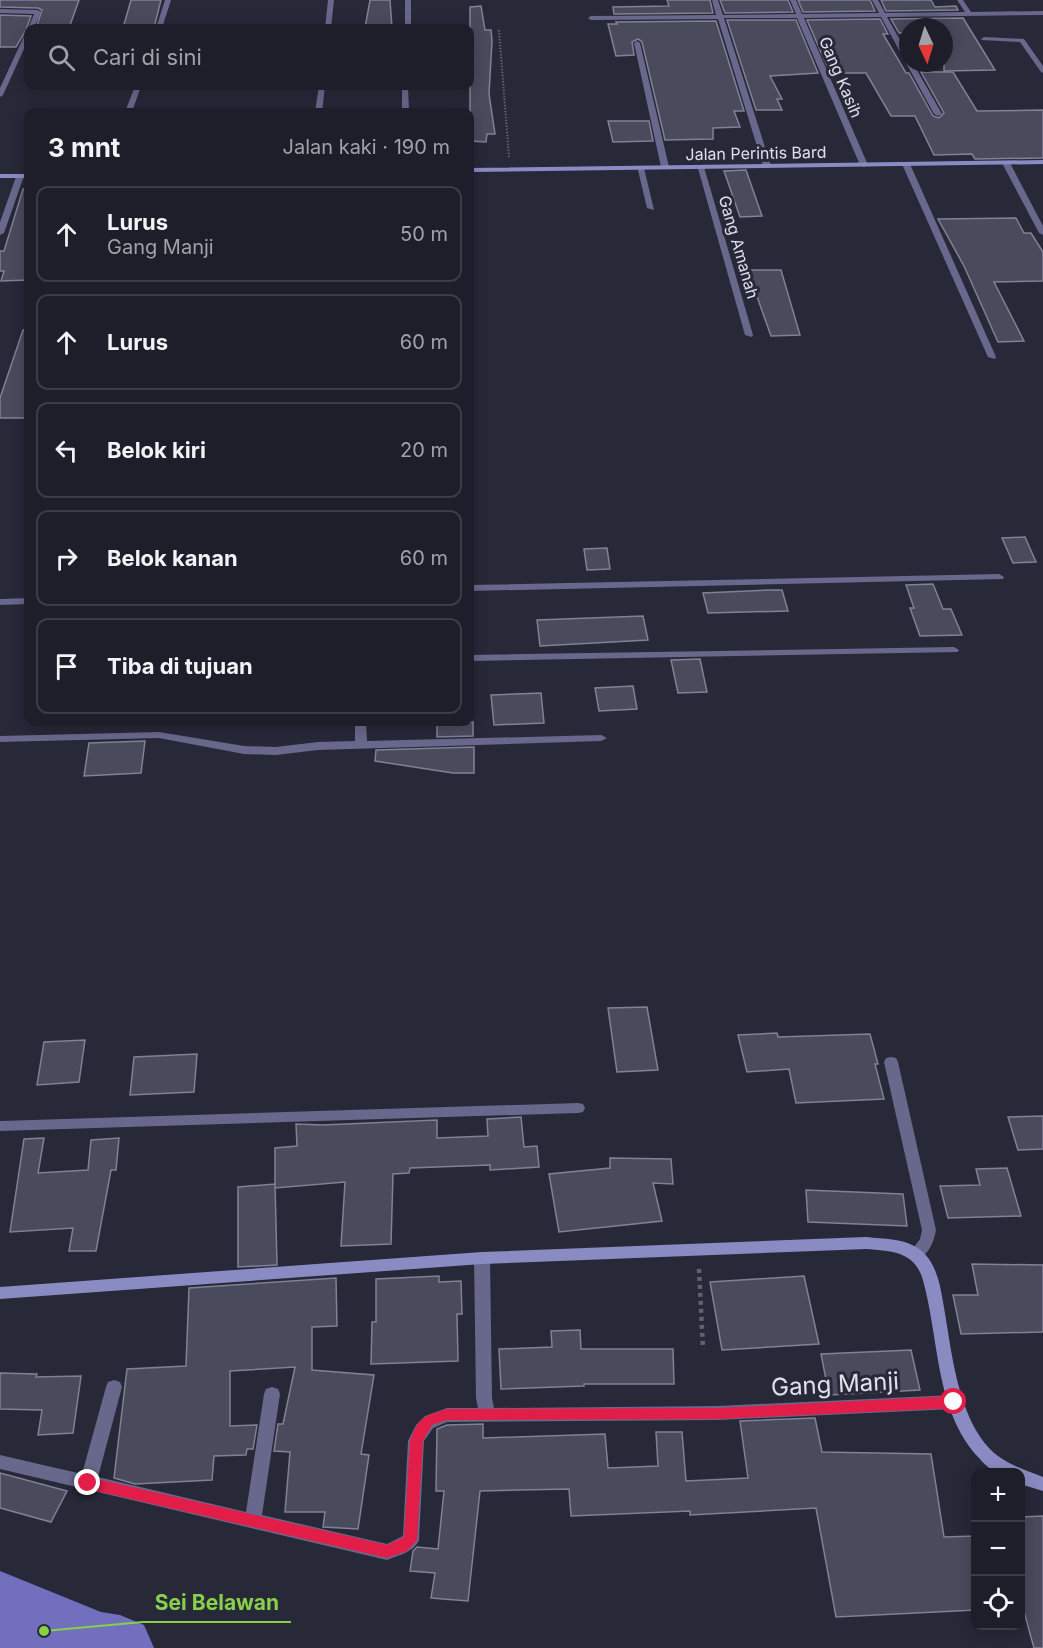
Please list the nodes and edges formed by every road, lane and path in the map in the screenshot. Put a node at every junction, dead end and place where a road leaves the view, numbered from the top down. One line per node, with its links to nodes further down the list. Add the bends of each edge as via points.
1 (168, 0): 16 (street)
2 (332, 0): 17 (street)
3 (408, 0): 18 (street)
4 (716, 0): 13 (street)
5 (793, 0): 12 (street, Gang Kasih)
6 (875, 0): 10 (street)
7 (960, 0): 11 (street)
8 (0, 11): 15 (street, via 38,12)
9 (1043, 13): 11 (street)
10 (883, 14): 11 (street); 12 (street); 23 (street)
11 (969, 14)
12 (800, 15): 13 (street); 37 (street, Gang Kasih)
13 (721, 16): 14 (street); 38 (street)
14 (591, 18)
15 (33, 24)
16 (160, 24)
17 (329, 24)
18 (408, 24)
19 (499, 30): 42 (path)
20 (984, 39): 24 (street, via 1022,40)
21 (24, 43): 29 (street)
22 (637, 43): 39 (street)
23 (899, 43)
24 (1043, 71)
25 (915, 72): 33 (street)
26 (136, 90): 30 (street)
27 (322, 90): 31 (street)
28 (405, 90): 32 (street)
29 (0, 95)
30 (130, 108)
31 (319, 108)
32 (406, 108)
33 (938, 114)
34 (1043, 162): 35 (street, Jalan Perintis Bard)
35 (1006, 163): 36 (street, Jalan Perintis Bard); 48 (street)
36 (906, 164): 37 (street, Jalan Perintis Bard); 50 (street)
37 (864, 165): 38 (street, Jalan Perintis Bard)
38 (767, 166): 40 (street, Jalan Perintis Bard)
39 (665, 167): 40 (street, Jalan Perintis Bard); 41 (street, Jalan Perintis Bard)
40 (700, 167): 49 (street, Gang Amanah)
41 (640, 168): 42 (street, Jalan Perintis Bard); 46 (street)
42 (510, 169): 43 (street, Jalan Perintis Bard)
43 (474, 170)
44 (0, 176): 45 (street)
45 (24, 176): 47 (street)
46 (651, 208)
47 (0, 233)
48 (1043, 234)
49 (748, 335)
50 (993, 357)
51 (999, 577): 52 (street)
52 (474, 588)
53 (24, 601): 54 (street)
54 (0, 602)
55 (954, 650): 56 (street)
56 (474, 658)
57 (360, 726): 60 (street)
58 (601, 738): 60 (street)
59 (0, 739): 60 (street, via 159,735 244,750)
60 (361, 746)
61 (891, 1062): 65 (street, via 929,1230 927,1241)
62 (578, 1108): 63 (street)
63 (0, 1126)
64 (698, 1250): 65 (street, via 866,1244 891,1245); 66 (street); 68 (path)
65 (916, 1254): 71 (street, via 930,1276)
66 (482, 1258): 67 (street); 72 (street)
67 (0, 1293)
68 (703, 1348)
69 (114, 1387): 76 (street)
70 (272, 1394): 78 (street)
71 (954, 1402): 72 (street, Gang Manji, via 718,1413); 74 (street, via 975,1444)
72 (487, 1414): 78 (street, Gang Manji, via 447,1414 427,1420 421,1429 416,1441 411,1540 402,1546 387,1552)
73 (0, 1462): 76 (street)
74 (1006, 1468)
75 (1025, 1478): 77 (street)
76 (88, 1483): 78 (street)
77 (1043, 1484)
78 (253, 1522)

